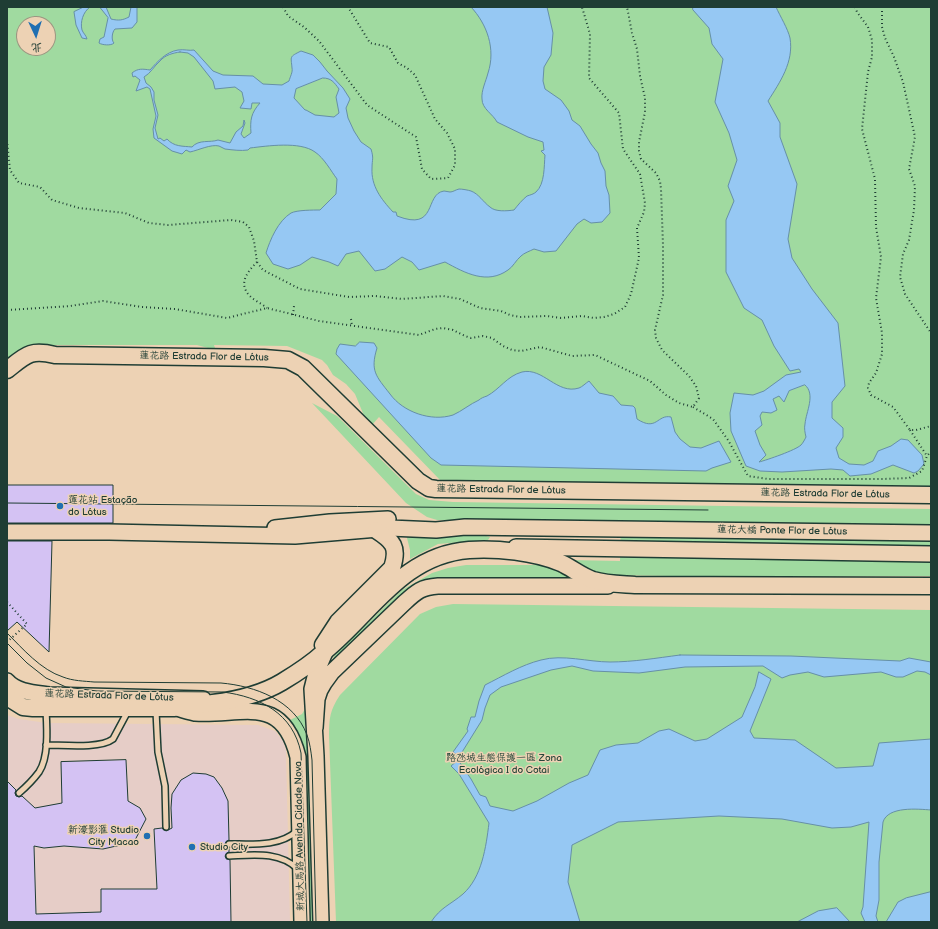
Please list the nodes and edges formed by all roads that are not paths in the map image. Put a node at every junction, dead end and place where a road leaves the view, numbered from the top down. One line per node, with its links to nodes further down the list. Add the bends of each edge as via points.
1 (7, 370): 2 (main road, 蓮花路 Estrada Flor de Lótus, via 25,356 43,352 55,355 288,360 303,368 418,481 436,490)
2 (931, 496)
3 (465, 527): 4 (main road, via 436,530); 6 (main road, 蓮花大橋 Ponte Flor de Lótus); 7 (main road, via 384,520 322,523)
4 (383, 529): 7 (main road, via 295,536); 10 (main road, via 400,537 406,551); 13 (main road, via 394,546 396,556 392,568 338,622)
5 (7, 532): 7 (main road)
6 (931, 533)
7 (234, 534)
8 (494, 549): 9 (main road, 蓮花大橋 Ponte Flor de Lótus, via 509,547); 10 (main road, 蓮花路 Estrada Flor de Lótus, via 468,550 443,555 423,563); 11 (main road, 蓮花路 Estrada Flor de Lótus, via 550,559 593,580)
9 (931, 554)
10 (402, 577): 13 (main road, 蓮花路 Estrada Flor de Lótus)
11 (635, 585): 12 (main road); 21 (main road, via 423,588 332,672 320,690 315,708)
12 (931, 586)
13 (320, 655): 16 (main road, 蓮花路 Estrada Flor de Lótus, via 267,689); 21 (main road, 新城大馬路 Avenida Cidade Nova, via 313,680)
14 (7, 681): 16 (main road, 蓮花路 Estrada Flor de Lótus, via 25,691 49,695 204,699)
15 (7, 697): 20 (main road, 蓮花路 Estrada Flor de Lótus, via 22,707)
16 (212, 703): 19 (main road, 蓮花路 Estrada Flor de Lótus)
17 (129, 708): 18 (main road, 蓮花路 Estrada Flor de Lótus); 20 (main road, 蓮花路 Estrada Flor de Lótus); 22 (lane, via 109,742 100,745)
18 (156, 708): 19 (main road, 蓮花路 Estrada Flor de Lótus); 24 (lane, via 158,752 165,786)
19 (174, 708): 25 (main road, 新城大馬路 Avenida Cidade Nova, via 194,713 259,712 279,719 293,738 298,757)
20 (46, 709): 22 (lane)
21 (315, 728): 30 (main road, 新城大馬路 Avenida Cidade Nova)
22 (46, 745): 23 (lane, via 40,771)
23 (19, 793)
24 (166, 827)
25 (300, 828): 26 (lane, via 285,840 274,843); 28 (main road, 新城大馬路 Avenida Cidade Nova)
26 (229, 844)
27 (230, 856): 28 (lane, via 259,854 280,857 292,863)
28 (301, 872): 29 (main road, 新城大馬路 Avenida Cidade Nova)
29 (302, 922)
30 (321, 922)

